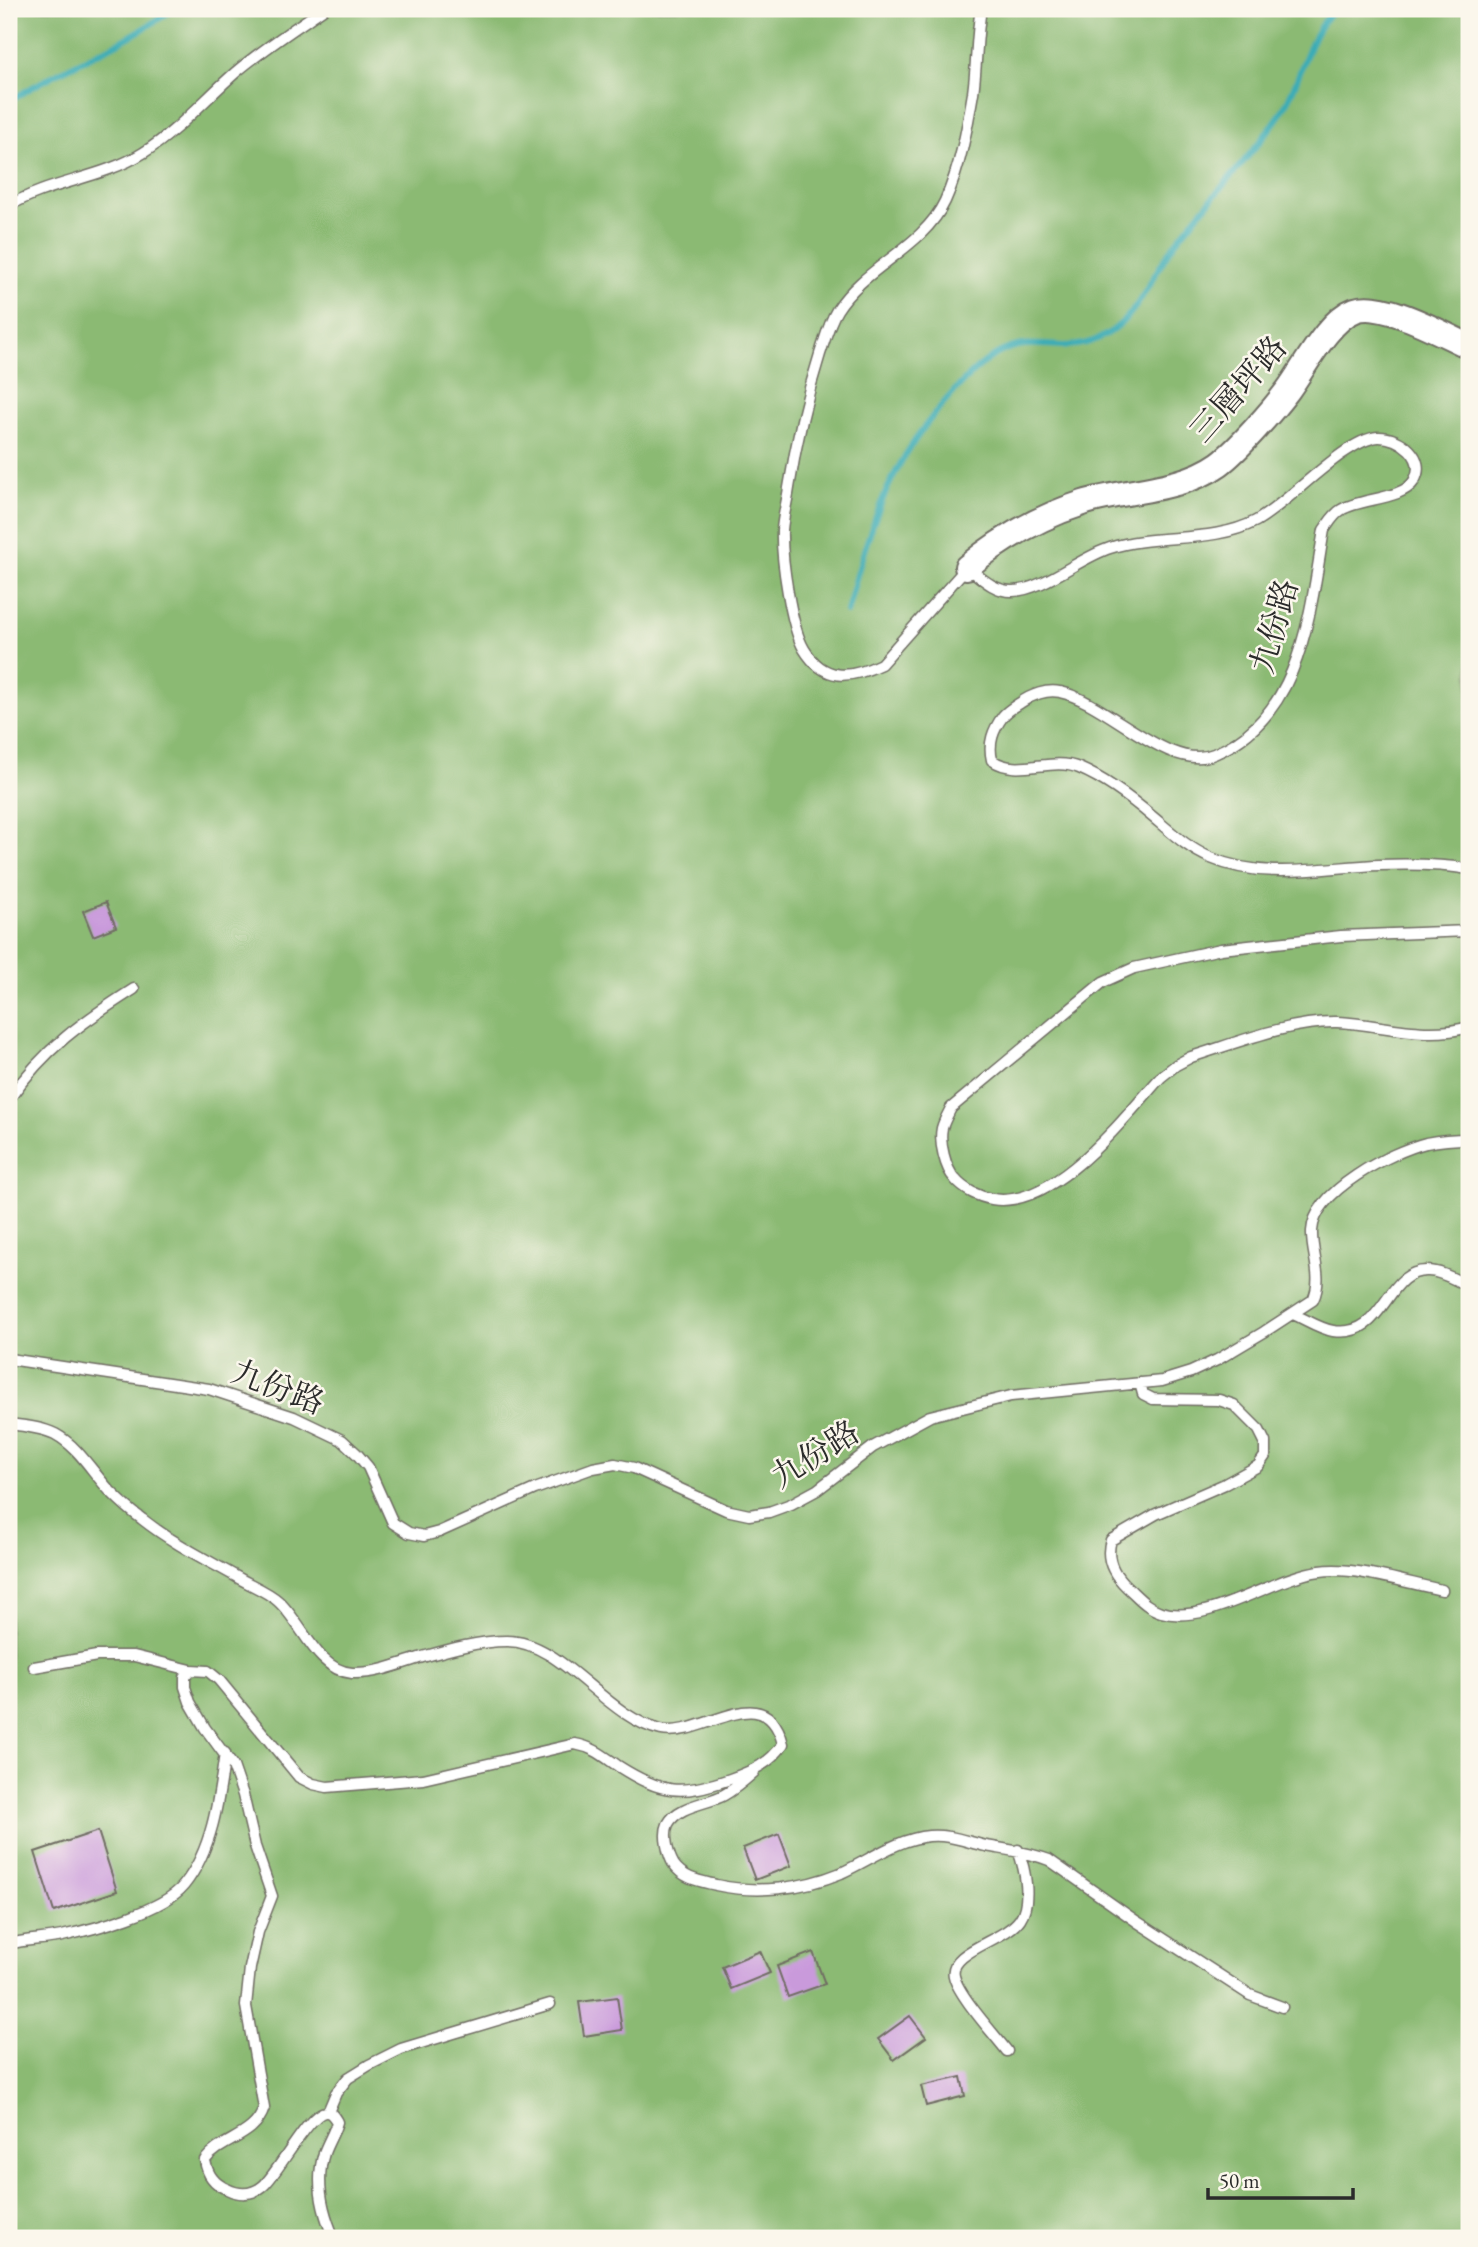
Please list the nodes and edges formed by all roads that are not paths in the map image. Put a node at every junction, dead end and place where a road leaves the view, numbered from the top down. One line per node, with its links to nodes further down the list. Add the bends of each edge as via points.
1 (323, 9): 3 (lane, via 238,71 144,153 116,168)
2 (981, 9): 5 (lane, via 973,91 944,202 927,227 860,283 828,329 795,450 782,531 797,638 813,665 829,673 845,676 881,664)
3 (9, 206)
4 (1469, 346): 5 (street, 三層坪路, via 1375,307 1356,309 1330,328 1285,394 1227,459 1209,471 1083,503 1025,526)
5 (967, 567): 6 (lane, 九份路, via 999,589 1034,586 1107,549 1235,529 1271,512 1361,443 1377,437 1403,444 1416,456 1413,481 1399,492 1344,508 1324,530 1302,647 1281,694 1239,741 1212,755 1192,758 1170,752 1082,701 1060,692 1045,692 1007,712 994,728 990,749 992,760 1003,767 1078,767 1151,815 1189,847 1234,866 1272,872 1381,865)
6 (1469, 869)
7 (1469, 931): 9 (lane, via 1341,936 1221,949 1134,968 1103,982 951,1108 942,1129 943,1154 954,1179 978,1197 1005,1202 1042,1191 1073,1170 1161,1077 1191,1056 1311,1023 1360,1024 1419,1033)
8 (134, 989): 10 (lane, via 63,1037)
9 (1469, 1027)
10 (9, 1099)
11 (1469, 1139): 13 (lane, 九份路, via 1424,1144 1384,1160 1328,1198 1315,1213 1312,1232 1319,1287 1313,1300)
12 (1469, 1286): 13 (lane, via 1431,1271 1404,1276 1379,1313 1349,1331 1332,1331)
13 (1293, 1314): 15 (lane, 九份路, via 1191,1372)
14 (9, 1359): 15 (lane, 九份路, via 209,1389 294,1417 342,1440 368,1467 393,1523 424,1536 535,1489 615,1464 634,1468 726,1510 749,1515 769,1512 817,1490 873,1447 930,1416 1011,1396)
15 (1140, 1383): 17 (lane, via 1143,1394 1153,1399 1219,1400 1234,1405 1265,1442 1265,1455 1258,1466 1111,1540 1110,1564 1148,1606 1181,1615 1201,1613 1322,1570)
16 (9, 1424): 21 (lane, via 40,1428 73,1447 142,1520 276,1600 334,1667 350,1673 378,1671 473,1644 509,1641 558,1661 630,1717 664,1731 742,1712 770,1716 783,1744)
17 (1442, 1590)
18 (34, 1667): 19 (lane, via 109,1656)
19 (191, 1670): 20 (lane, via 185,1677 190,1702); 21 (lane, via 208,1671 219,1680 299,1777 327,1787 423,1779 575,1744 592,1747 642,1780 671,1791 701,1789)
20 (225, 1753): 23 (lane, via 209,1832 183,1887 127,1918); 27 (lane, via 243,1795 272,1896 250,1968 246,2006 264,2108 253,2128 212,2150 205,2160 207,2170 222,2188 236,2193 255,2191 318,2115)
21 (762, 1765): 22 (lane, via 723,1796 679,1812 668,1824 671,1860 692,1880 737,1889 777,1889 841,1873 890,1847 930,1836)
22 (1018, 1850): 25 (lane, via 1049,1860 1250,1995); 26 (lane, via 1025,1886 1021,1918 1000,1937 962,1955 953,1970 954,1980)
23 (9, 1944)
24 (550, 2004): 27 (lane, via 401,2049 369,2064 348,2078)
25 (1282, 2007)
26 (1007, 2052)
27 (328, 2112): 28 (lane, via 337,2122 319,2178)
28 (334, 2238)

